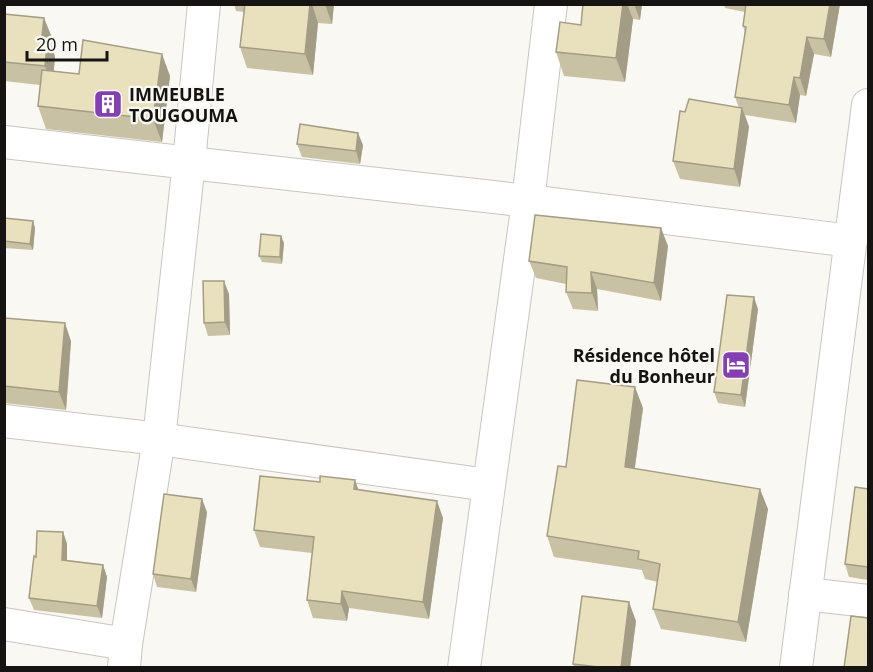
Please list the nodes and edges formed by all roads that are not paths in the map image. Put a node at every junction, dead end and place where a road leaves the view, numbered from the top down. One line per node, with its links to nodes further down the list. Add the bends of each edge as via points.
1 (204, 4): 5 (street)
2 (551, 4): 6 (street)
3 (868, 105): 7 (street)
4 (4, 142): 5 (street)
5 (189, 162): 6 (street); 9 (street)
6 (528, 201): 7 (street); 10 (street)
7 (851, 241): 11 (street)
8 (4, 421): 9 (street)
9 (159, 439): 10 (street); 14 (street)
10 (488, 485): 15 (street)
11 (805, 594): 12 (street); 16 (street)
12 (868, 601)
13 (4, 624): 14 (street)
14 (125, 656)
15 (464, 668)
16 (796, 668)

